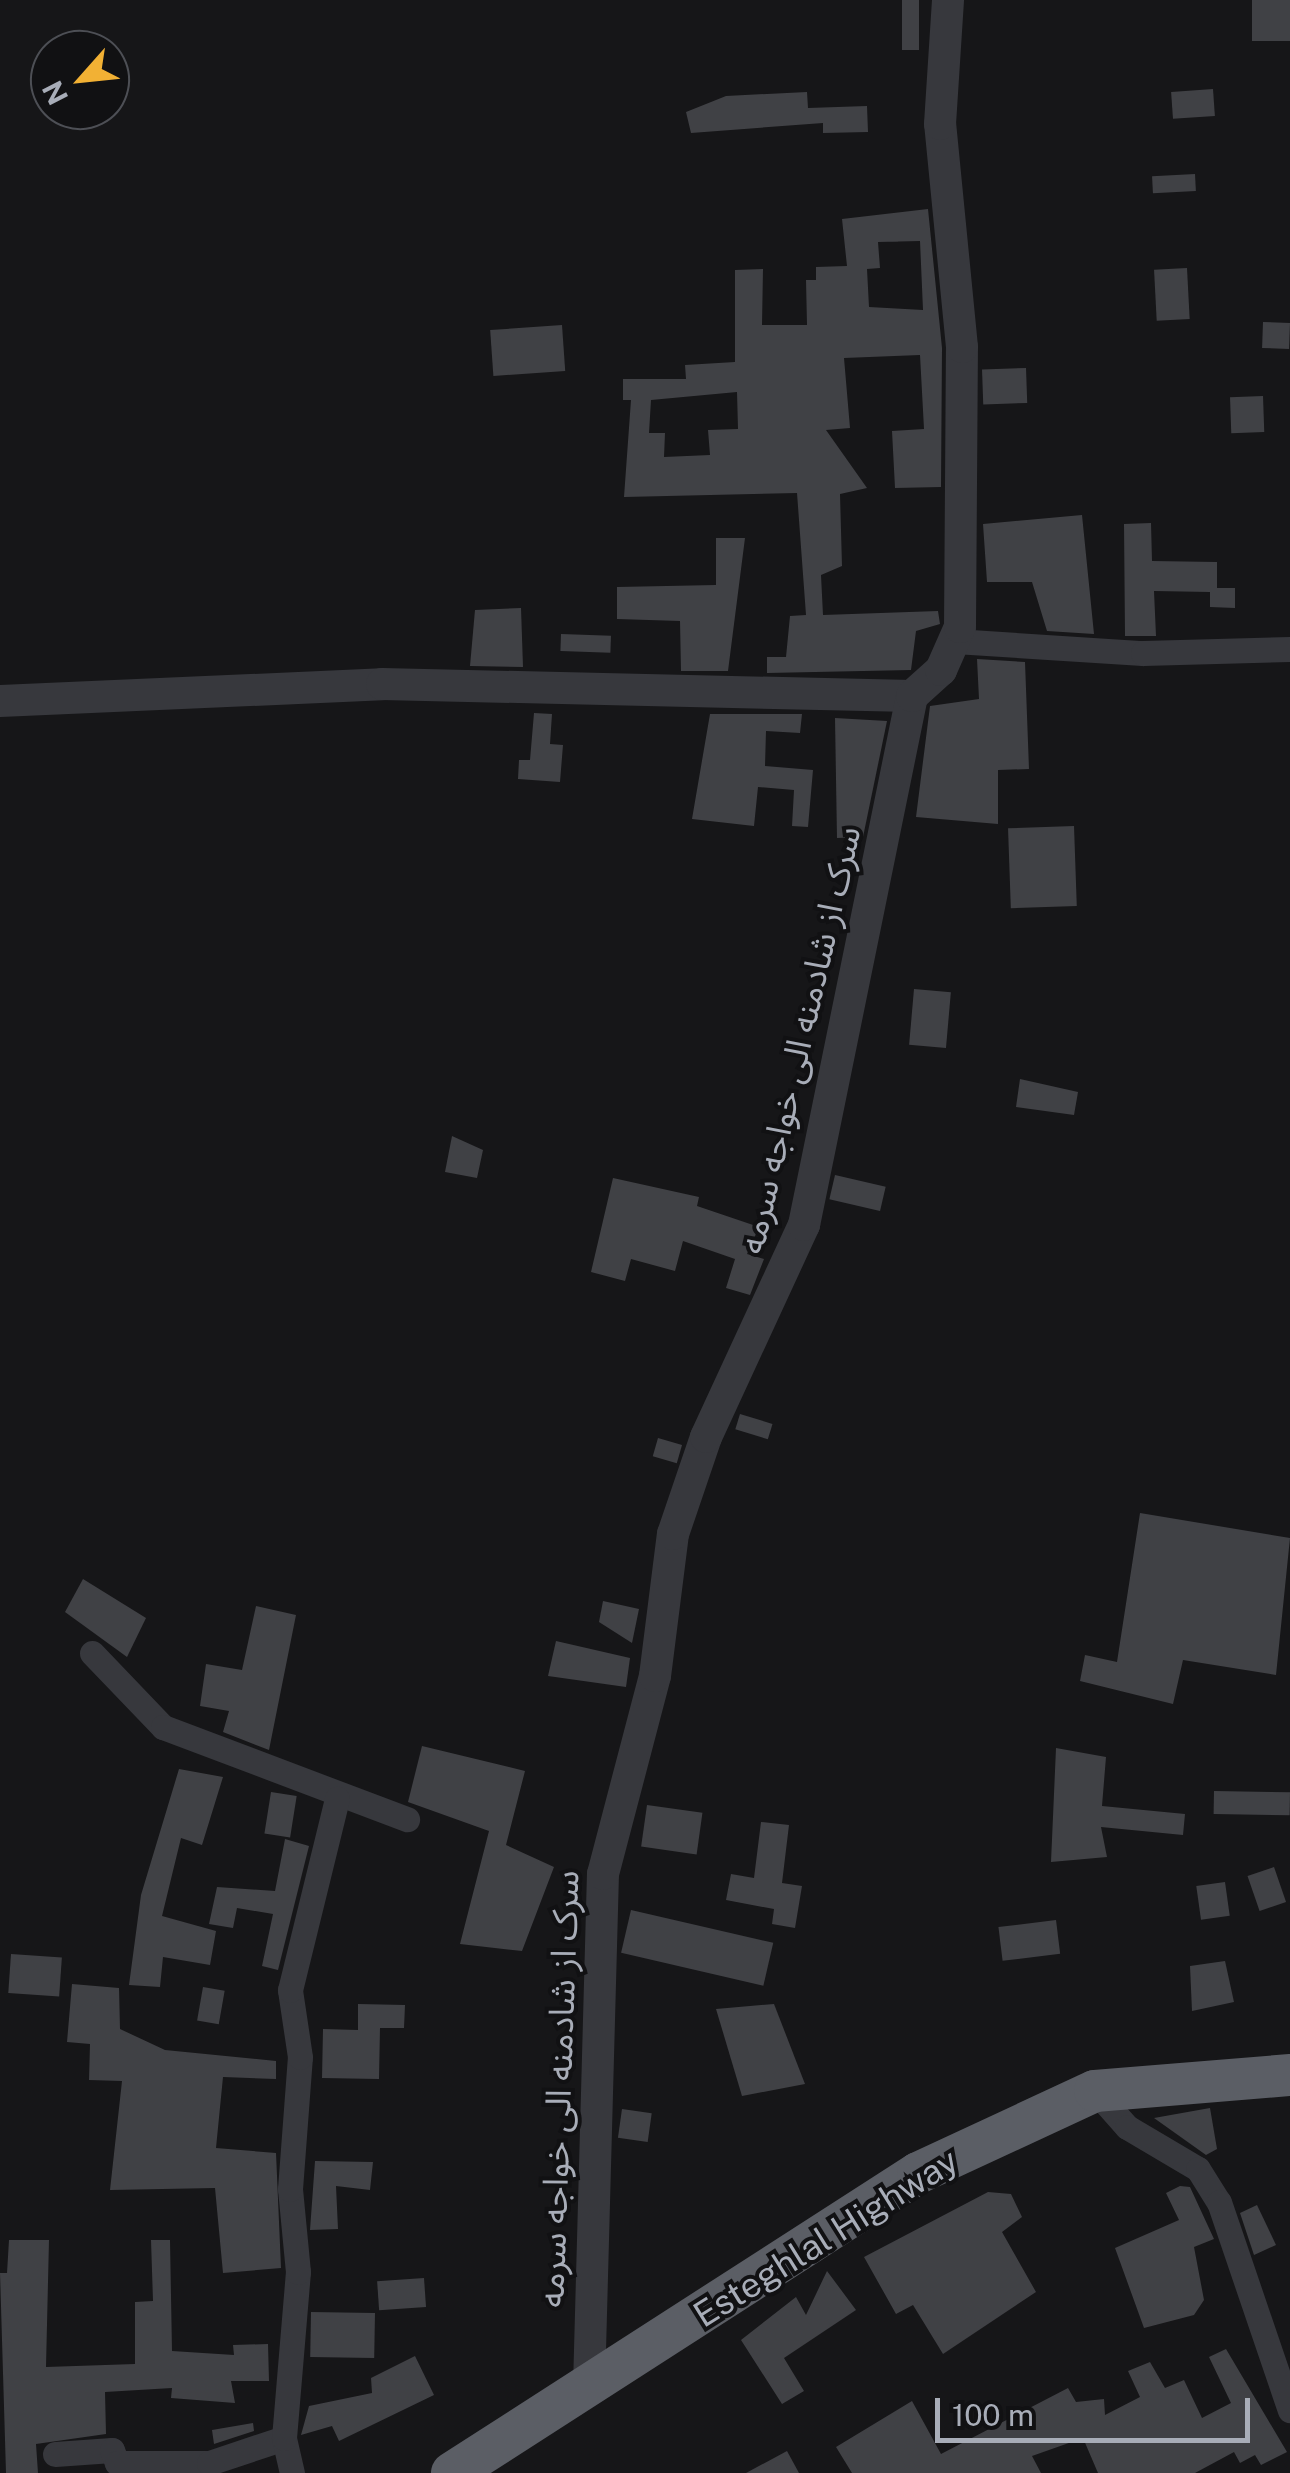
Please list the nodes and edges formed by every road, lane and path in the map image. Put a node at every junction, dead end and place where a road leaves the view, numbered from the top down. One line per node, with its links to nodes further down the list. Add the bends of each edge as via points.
1 (948, 0): 2 (street, via 940,124 962,347)
2 (955, 640): 3 (street, via 1143,653); 4 (street, سرک از شادمنه الی خواجه سرمه)
3 (1290, 649)
4 (912, 696): 5 (street, via 382,684); 11 (street, سرک از شادمنه الی خواجه سرمه, via 804,1226 687,1484 655,1676 603,1874)
5 (0, 702)
6 (92, 1654): 7 (street, via 163,1727)
7 (336, 1799): 8 (street); 13 (street, via 290,1990 300,2056 290,2188 298,2272)
8 (407, 1819)
9 (1290, 2075): 10 (highway, Esteghlal Highway)
10 (1095, 2092): 11 (highway, Esteghlal Highway, via 918,2173); 12 (street, via 1126,2127 1198,2168 1219,2202)
11 (589, 2387): 16 (highway, Esteghlal Highway)
12 (1290, 2410)
13 (284, 2438): 14 (street, via 209,2463 117,2463 112,2450); 15 (street)
14 (55, 2454)
15 (292, 2473)
16 (452, 2473)

